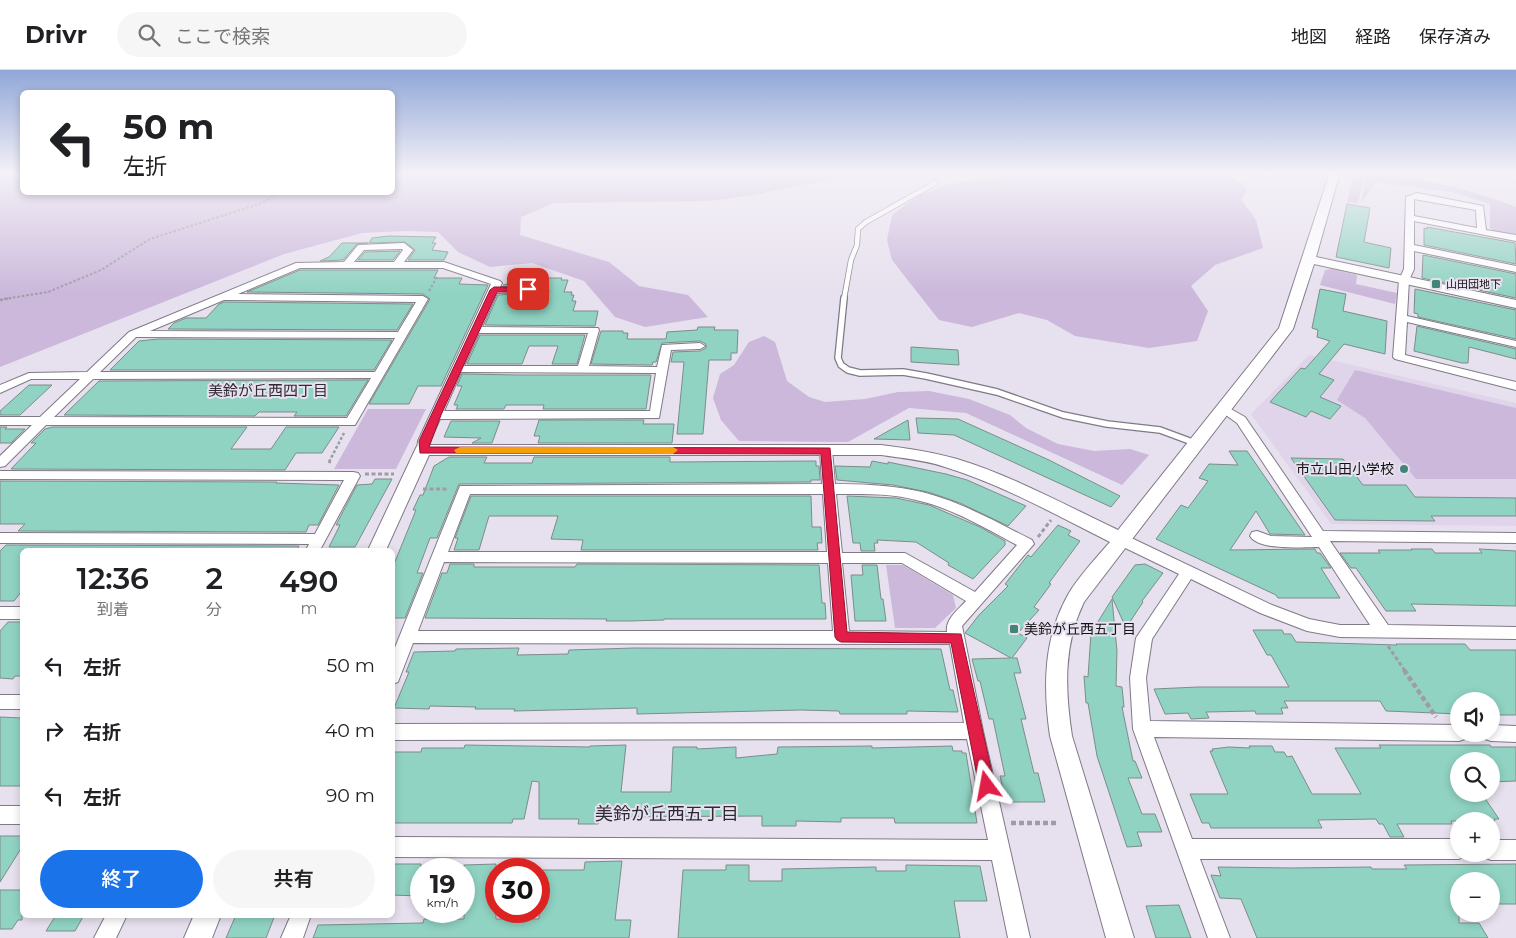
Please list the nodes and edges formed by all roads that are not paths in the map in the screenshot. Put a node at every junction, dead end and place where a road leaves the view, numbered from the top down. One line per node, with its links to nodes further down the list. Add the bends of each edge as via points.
1 (884, 213): 37 (lane, via 858,230 841,317 838,358 841,365 860,373 903,372 926,376 997,392 1063,415 1160,430)
2 (1323, 213): 9 (street)
3 (1410, 213): 5 (street)
4 (1480, 213): 6 (street)
5 (1410, 218): 6 (street); 8 (street)
6 (1482, 232): 7 (street)
7 (1516, 238)
8 (1410, 247): 12 (street); 13 (street, via 1409,269)
9 (1309, 259): 13 (street); 32 (street, via 1286,329)
10 (347, 265): 11 (street); 11 (street, via 361,247 404,246 408,250); 16 (street, via 299,265)
11 (398, 265): 15 (street, via 444,265 498,283)
12 (1516, 269)
13 (1404, 280): 18 (street); 19 (street)
14 (544, 289): 15 (street)
15 (494, 290): 20 (street)
16 (223, 296): 17 (street); 21 (street)
17 (423, 299): 22 (street)
18 (1516, 304)
19 (1403, 318): 23 (street); 30 (street, via 1399,357)
20 (476, 330): 25 (street, via 594,330); 26 (street)
21 (133, 334): 22 (street); 29 (street)
22 (402, 334): 28 (street)
23 (1516, 344)
24 (700, 346): 27 (street, via 666,346)
25 (583, 368): 26 (street); 27 (street)
26 (458, 369): 33 (street)
27 (662, 370): 33 (street, via 655,415)
28 (378, 375): 29 (street); 36 (street)
29 (90, 376): 31 (street, via 28,376); 35 (street)
30 (1516, 386)
31 (0, 389)
32 (1222, 408): 37 (street); 46 (street, via 1241,420)
33 (436, 415): 38 (street)
34 (0, 422): 35 (street)
35 (43, 422): 36 (street); 40 (street)
36 (350, 422)
37 (1196, 443): 47 (street)
38 (423, 450): 39 (street); 49 (street)
39 (826, 450): 42 (street); 47 (street, via 881,450 959,465 998,479)
40 (0, 463)
41 (0, 475): 48 (street, via 353,476)
42 (829, 490): 50 (street, via 465,489); 51 (street); 53 (street, via 892,491 920,496 954,507 1027,544)
43 (1257, 536): 46 (street, via 1269,541)
44 (0, 538): 48 (street)
45 (1516, 538): 46 (street)
46 (1321, 539): 57 (street)
47 (1120, 540): 52 (street); 85 (street, via 1074,602 1063,626 1056,681 1061,736)
48 (316, 544)
49 (378, 548)
50 (438, 557): 51 (street); 58 (street)
51 (836, 558): 53 (street, via 905,558); 59 (street)
52 (1187, 573): 57 (street, via 1307,625); 64 (street, via 1144,638 1138,678)
53 (976, 600): 60 (street, via 954,625)
54 (0, 613): 55 (street)
55 (20, 613)
56 (1516, 633): 57 (street)
57 (1383, 635)
58 (408, 636): 59 (street); 61 (street)
59 (841, 637): 60 (street)
60 (956, 638): 65 (street)
61 (395, 669)
62 (0, 702): 63 (street)
63 (20, 702)
64 (1142, 729): 67 (street); 73 (street)
65 (974, 731): 66 (street); 74 (street)
66 (395, 732)
67 (1450, 733)
68 (1500, 734): 69 (street)
69 (1516, 734)
70 (0, 815): 71 (street)
71 (20, 815)
72 (395, 847): 74 (street)
73 (1187, 849): 75 (street); 86 (street)
74 (1001, 850): 84 (street)
75 (1450, 850)
76 (1500, 850): 77 (street)
77 (1516, 850)
78 (115, 918): 81 (street)
79 (207, 918): 82 (street)
80 (300, 918): 83 (street)
81 (105, 938)
82 (198, 938)
83 (292, 938)
84 (1019, 938)
85 (1120, 938)
86 (1219, 938)

